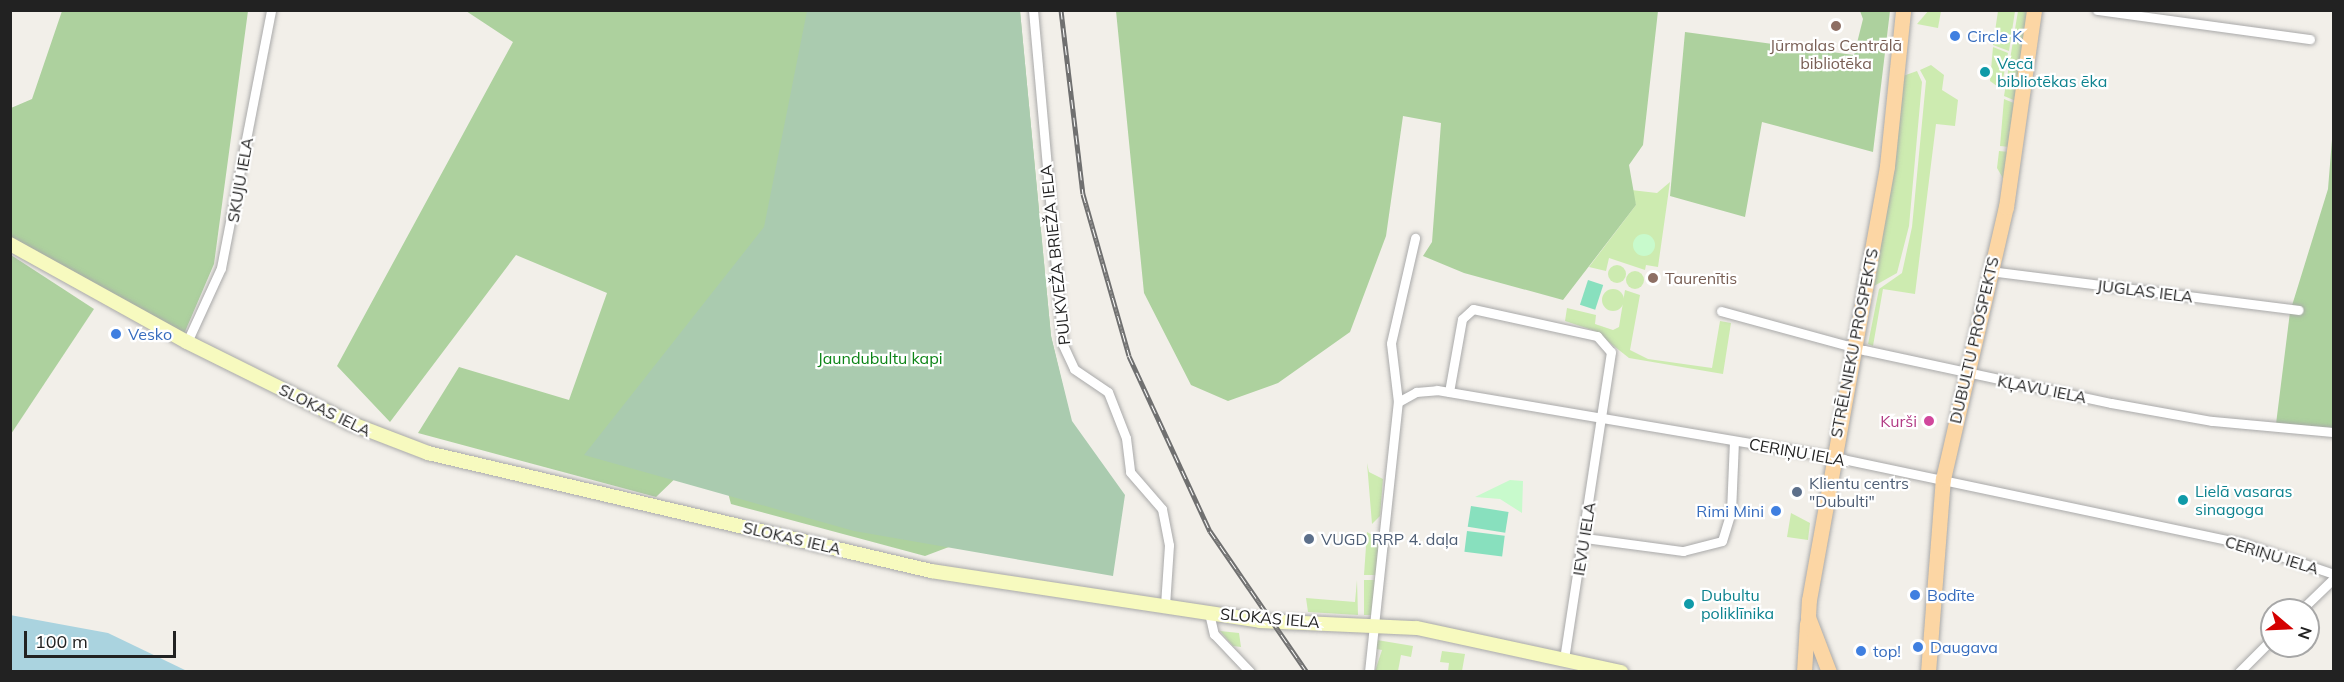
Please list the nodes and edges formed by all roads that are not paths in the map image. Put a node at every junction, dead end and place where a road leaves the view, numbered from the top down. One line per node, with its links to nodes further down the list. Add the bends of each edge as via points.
1 (271, 10): 12 (street, SKUJU IELA, via 221,268)
2 (1033, 10): 25 (street, PULKVEŽA BRIEŽA IELA, via 1063,345 1074,369 1108,392 1126,438 1130,472 1162,509 1169,545)
3 (1903, 10): 13 (main road, STRĒLNIEKU PROSPEKTS, via 1887,166)
4 (2034, 10): 9 (main road, DUBULTU PROSPEKTS, via 2006,207)
5 (2097, 10): 6 (street)
6 (2310, 39)
7 (1415, 238): 16 (street, via 1390,343)
8 (10, 244): 12 (main road, SLOKAS IELA)
9 (1990, 271): 10 (street, JUGLAS IELA); 14 (main road, DUBULTU PROSPEKTS)
10 (2299, 310)
11 (1721, 311): 13 (street, KĻAVU IELA)
12 (187, 342): 25 (main road, SLOKAS IELA, via 350,423 428,453 911,567)
13 (1854, 345): 14 (street, KĻAVU IELA); 20 (main road, STRĒLNIEKU PROSPEKTS)
14 (1965, 373): 18 (street, KĻAVU IELA, via 2212,422); 21 (main road, DUBULTU PROSPEKTS)
15 (1449, 392): 16 (street, CERIŅU IELA, via 1424,391); 17 (street, CERIŅU IELA); 17 (street, IEVU IELA, via 1466,312 1550,322 1597,336 1611,352)
16 (1398, 402): 28 (street)
17 (1604, 419): 19 (street, CERIŅU IELA); 22 (street, IEVU IELA)
18 (2334, 432)
19 (1734, 441): 20 (street, CERIŅU IELA); 22 (street, via 1731,512 1722,541 1683,551)
20 (1832, 458): 21 (street, CERIŅU IELA); 27 (main road, STRĒLNIEKU PROSPEKTS)
21 (1943, 479): 23 (street, CERIŅU IELA, via 2242,543); 36 (main road, DUBULTU PROSPEKTS)
22 (1585, 538): 30 (street, IEVU IELA)
23 (2334, 576): 24 (street)
24 (2313, 598)
25 (1165, 606): 26 (main road, SLOKAS IELA)
26 (1209, 613): 28 (main road, SLOKAS IELA, via 1269,622); 31 (street, via 1214,634)
27 (1808, 617): 34 (main road); 35 (main road, STRĒLNIEKU PROSPEKTS)
28 (1375, 625): 30 (main road, SLOKAS IELA, via 1446,633); 32 (street)
29 (2260, 651): 37 (street)
30 (1564, 659): 33 (main road, SLOKAS IELA)
31 (1250, 672)
32 (1369, 672)
33 (1621, 672)
34 (1804, 672)
35 (1829, 672)
36 (1928, 672)
37 (2239, 672)

